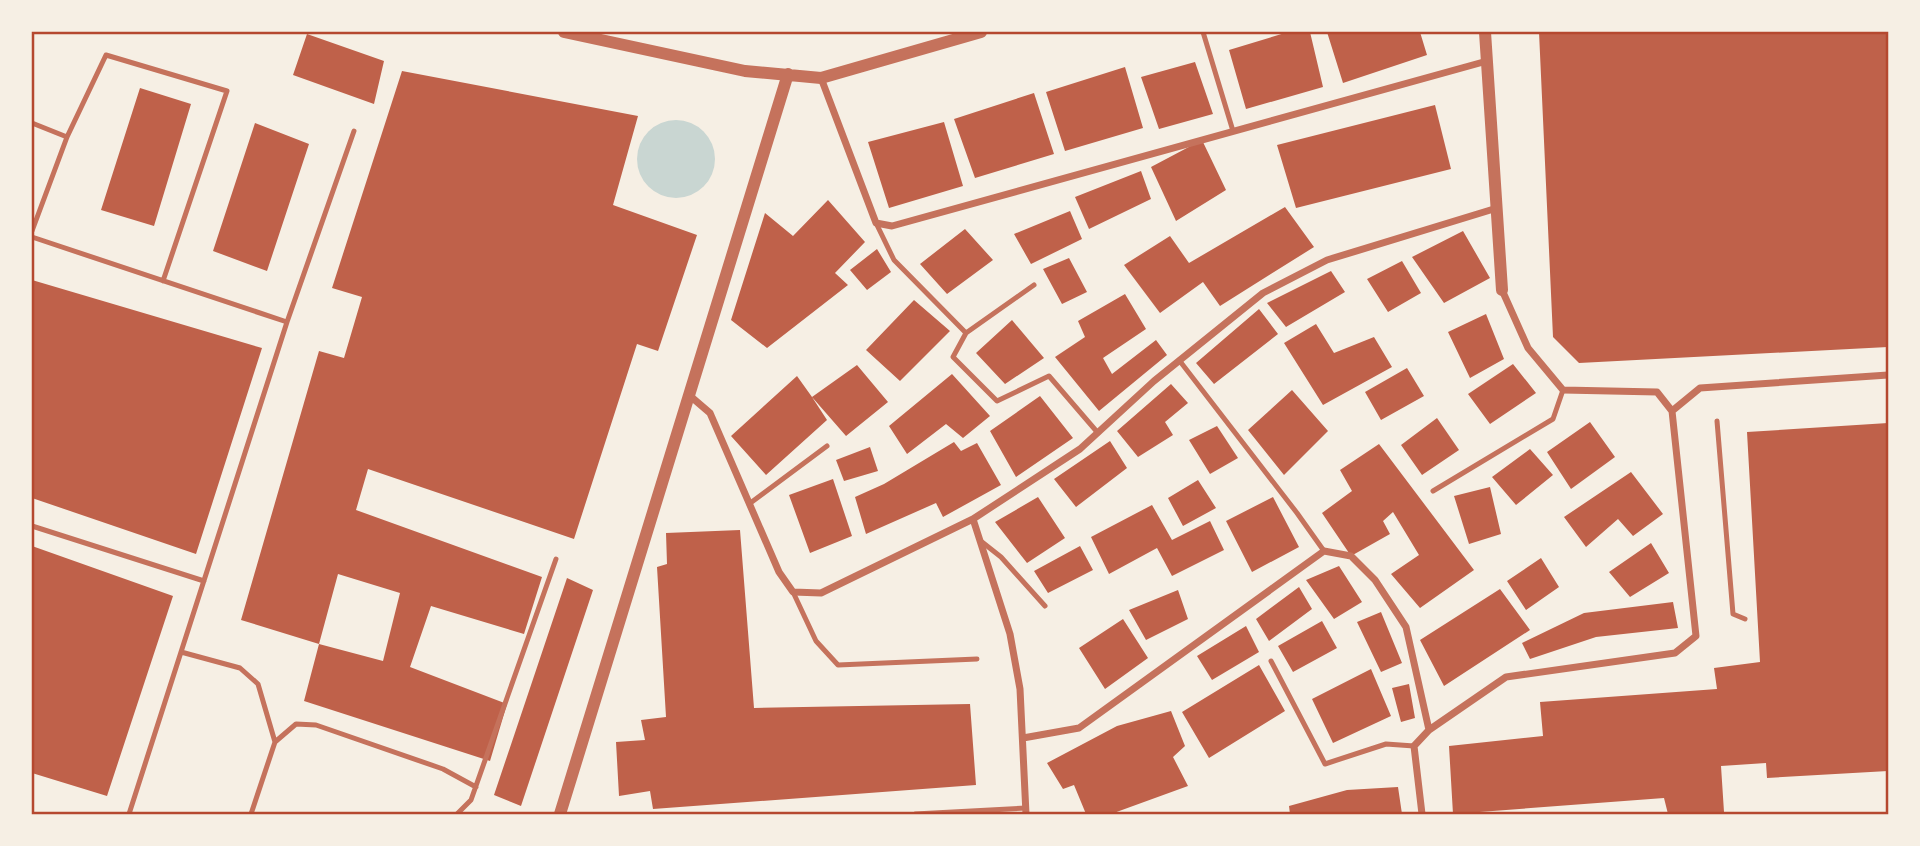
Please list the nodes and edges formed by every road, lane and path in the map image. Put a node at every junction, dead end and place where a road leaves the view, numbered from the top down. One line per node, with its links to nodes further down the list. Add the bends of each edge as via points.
1 (565, 32): 6 (street, via 745,71)
2 (981, 32): 7 (street)
3 (1203, 32): 10 (lane)
4 (1485, 32): 5 (street)
5 (1487, 61): 10 (street); 12 (street)
6 (788, 75): 7 (street); 24 (street)
7 (821, 78): 13 (street)
8 (32, 123): 11 (lane)
9 (354, 131): 19 (lane)
10 (1233, 131): 13 (street, via 892,226)
11 (67, 136): 14 (lane); 16 (lane, via 106,55 227,91)
12 (1497, 208): 18 (street); 21 (street, via 1327,260 1263,293)
13 (876, 223): 20 (lane, via 894,261)
14 (32, 231)
15 (32, 237): 16 (lane)
16 (163, 281): 19 (lane)
17 (1034, 285): 20 (lane)
18 (1502, 290): 23 (street, via 1528,348)
19 (287, 322): 36 (lane)
20 (966, 333): 27 (lane, via 953,357 998,401 1049,376)
21 (1179, 360): 27 (street); 34 (lane)
22 (1888, 375): 25 (street, via 1700,388)
23 (1563, 390): 25 (street, via 1657,392); 29 (lane, via 1553,419)
24 (689, 395): 30 (street, via 710,413); 52 (street)
25 (1672, 411): 43 (street, via 1696,636 1675,653 1506,677)
26 (1717, 421): 39 (lane, via 1733,614)
27 (1098, 433): 31 (street)
28 (827, 446): 30 (lane)
29 (1433, 491)
30 (749, 504): 37 (street, via 779,572)
31 (973, 519): 33 (street); 37 (street, via 821,593)
32 (32, 526): 36 (lane)
33 (979, 540): 38 (lane, via 1001,557); 44 (street, via 1010,634)
34 (1324, 551): 43 (street, via 1351,556 1375,580 1406,628); 44 (street, via 1079,728)
35 (556, 559): 47 (lane)
36 (204, 581): 40 (lane)
37 (793, 592): 41 (lane, via 816,642 838,665)
38 (1045, 606)
39 (1745, 619)
40 (181, 652): 45 (lane, via 240,668 258,684); 49 (lane)
41 (977, 659)
42 (1271, 661): 46 (lane, via 1325,764 1386,744)
43 (1429, 730): 46 (street)
44 (1023, 738): 48 (street)
45 (275, 742): 47 (lane, via 296,724 316,725 443,769); 50 (lane)
46 (1413, 746): 54 (street)
47 (476, 787): 51 (lane)
48 (1026, 811): 53 (lane)
49 (129, 814)
50 (251, 814)
51 (457, 814)
52 (560, 814)
53 (915, 814)
54 (1422, 814)

